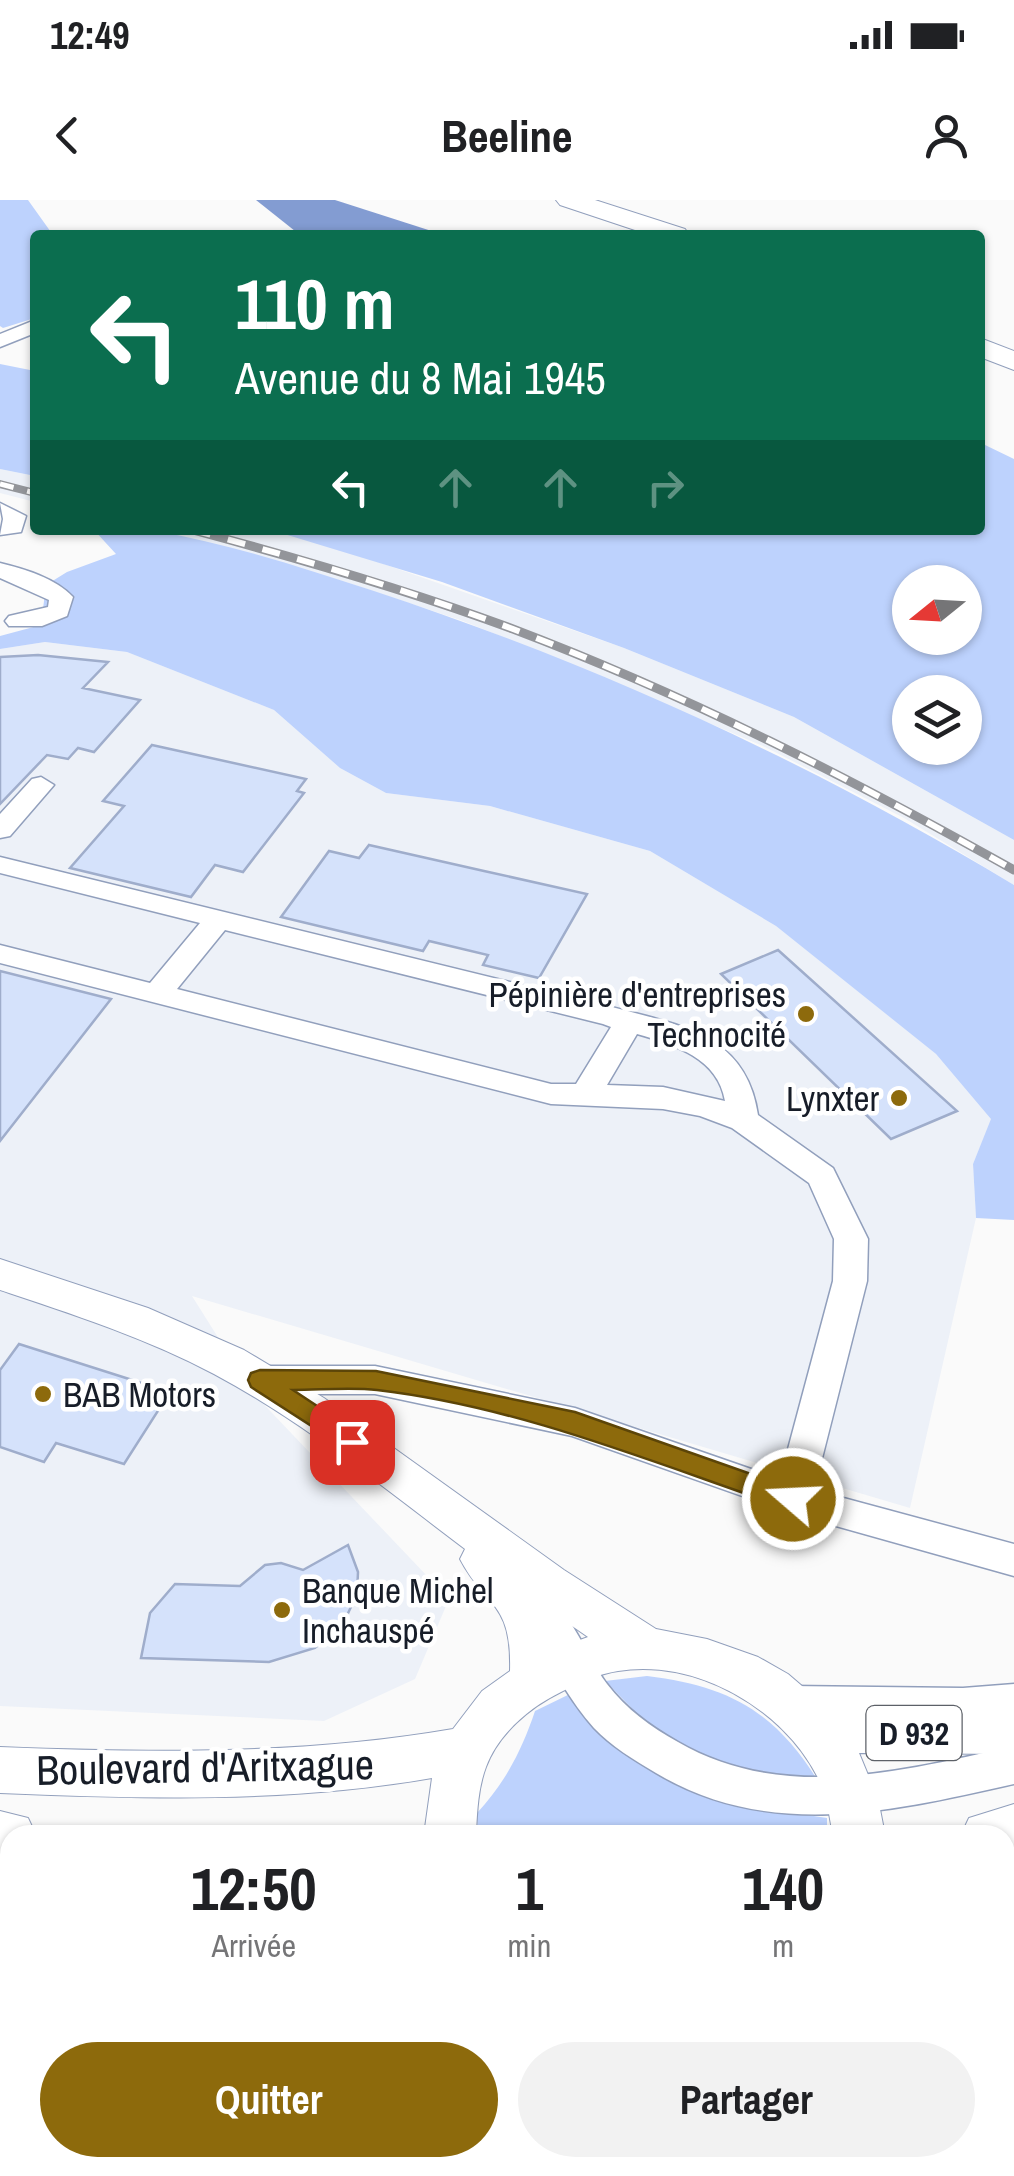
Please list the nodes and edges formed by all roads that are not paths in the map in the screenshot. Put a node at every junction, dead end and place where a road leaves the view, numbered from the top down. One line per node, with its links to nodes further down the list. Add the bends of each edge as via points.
1 (556, 202): 2 (highway); 3 (highway)
2 (621, 230)
3 (658, 230)
4 (0, 322): 5 (street)
5 (28, 329): 6 (street)
6 (0, 341)
7 (985, 349): 8 (highway)
8 (1014, 361)
9 (985, 367): 10 (highway)
10 (1014, 379)
11 (0, 510): 12 (street, via 15,516 13,527)
12 (0, 528)
13 (0, 570): 14 (street, via 60,597 59,612)
14 (17, 621)
15 (41, 786): 16 (street)
16 (0, 830)
17 (0, 865): 18 (street)
18 (220, 919): 20 (street); 21 (street)
19 (0, 954): 20 (street)
20 (157, 994): 22 (street, via 532,1089)
21 (629, 1022): 22 (street); 23 (street, via 709,1052 734,1079)
22 (585, 1096): 23 (street, via 663,1098)
23 (743, 1120): 27 (street, via 822,1176 851,1239 850,1282)
24 (0, 1274): 25 (main road, via 139,1320)
25 (260, 1380): 26 (main road); 27 (street, via 376,1380 506,1406 575,1422)
26 (374, 1458): 29 (main road, via 572,1604); 30 (main road, via 507,1580)
27 (793, 1499): 28 (street)
28 (1014, 1560)
29 (646, 1648): 30 (main road, via 613,1650); 32 (main road, via 708,1657 766,1683)
30 (553, 1671): 34 (main road, via 488,1718); 37 (street, via 675,1766 758,1795)
31 (1014, 1702): 32 (street)
32 (802, 1714): 33 (main road, D 932, via 872,1733); 37 (main road, via 845,1775)
33 (1014, 1732)
34 (468, 1749): 36 (main road, Boulevard d'Aritxague, via 293,1774); 38 (main road, via 453,1792)
35 (1014, 1764): 37 (street)
36 (0, 1770)
37 (855, 1816)
38 (451, 1825)

